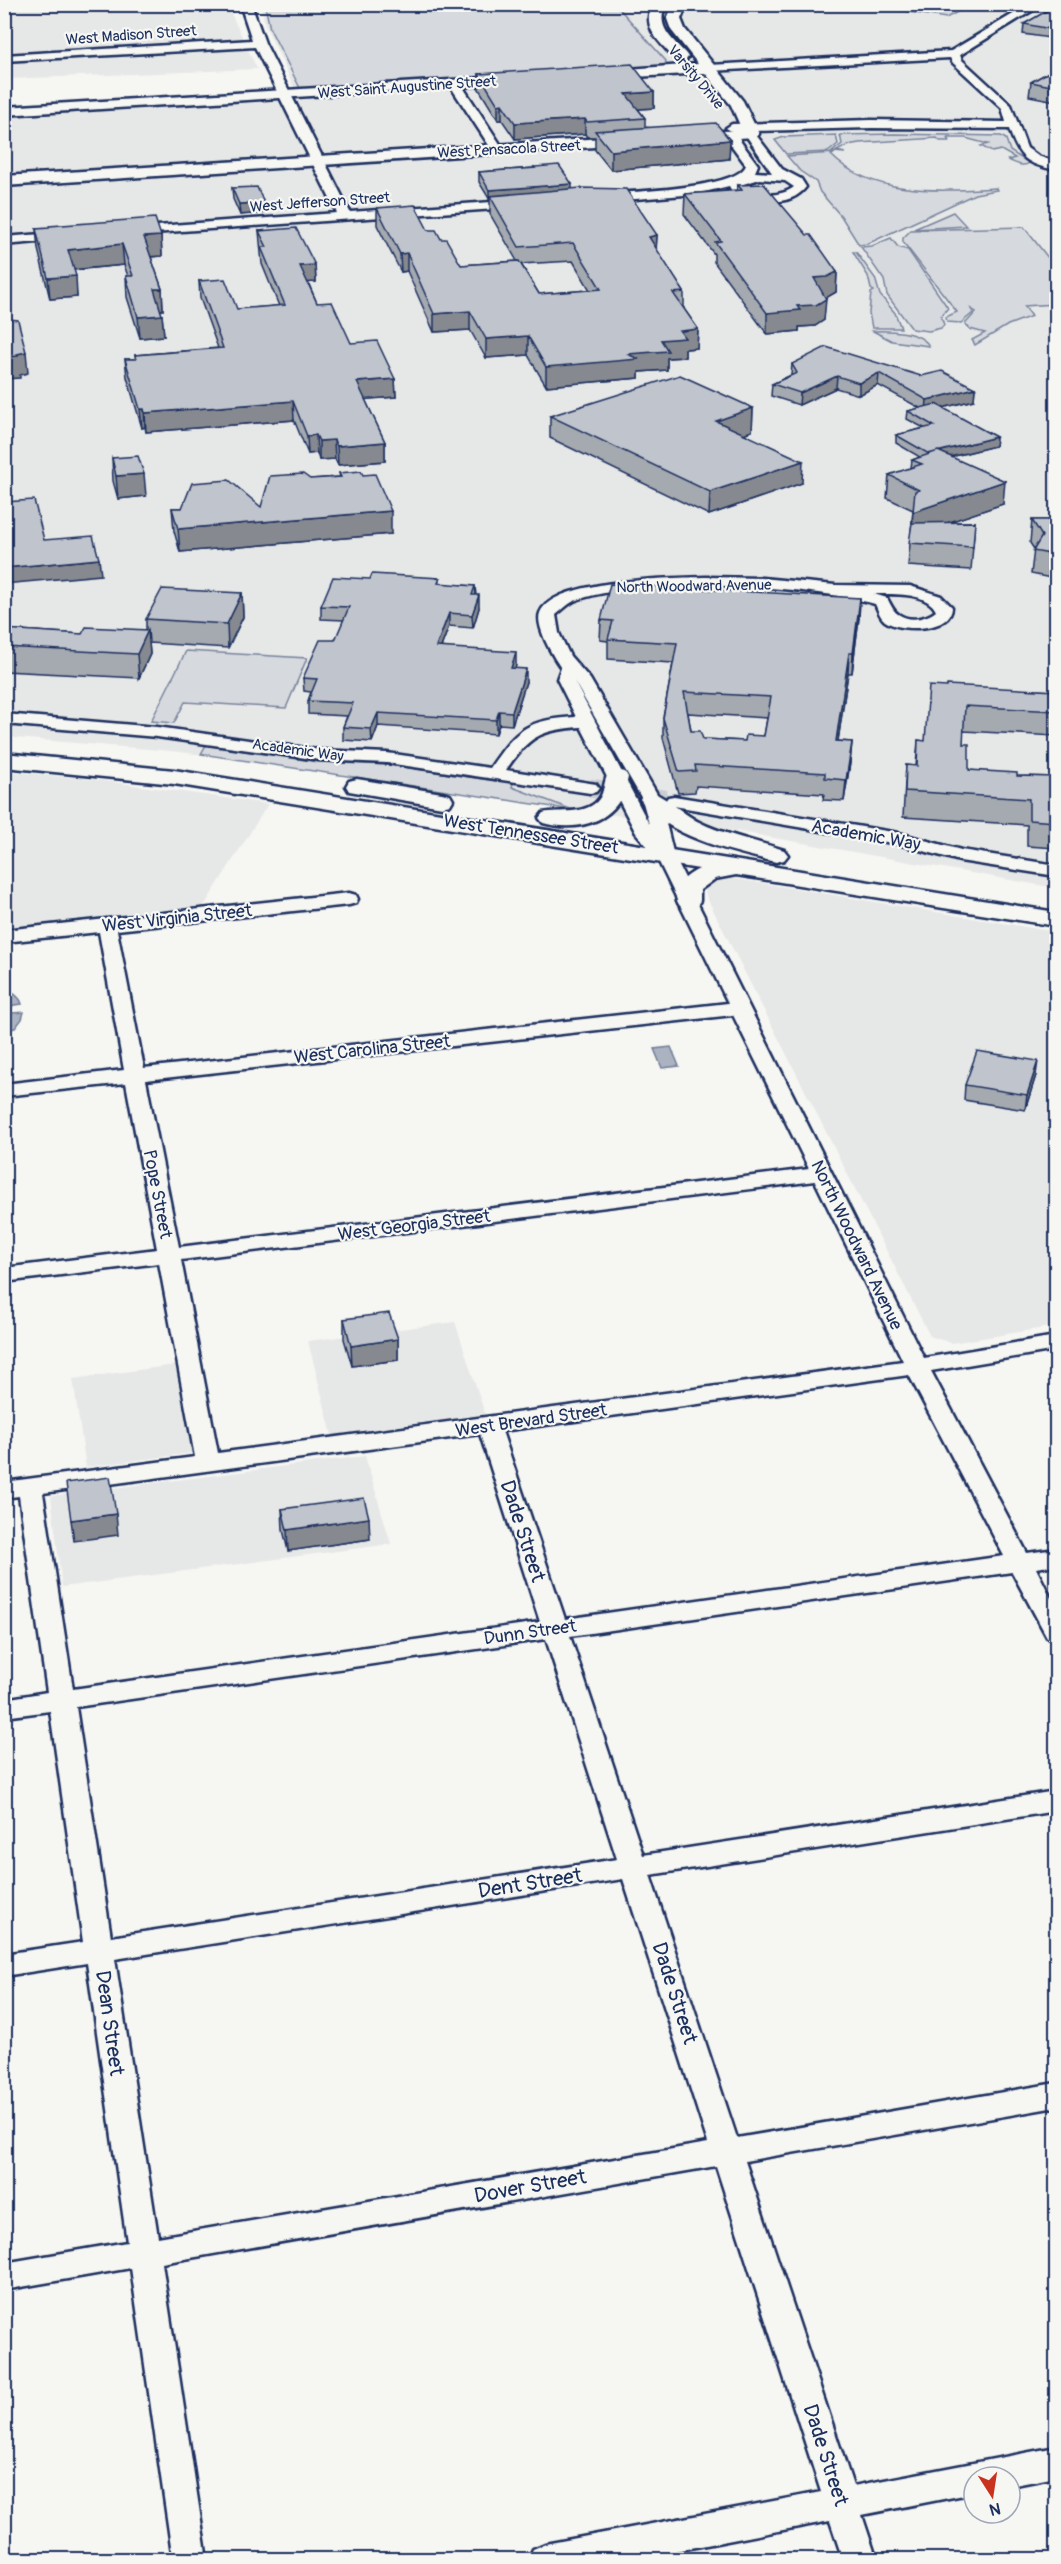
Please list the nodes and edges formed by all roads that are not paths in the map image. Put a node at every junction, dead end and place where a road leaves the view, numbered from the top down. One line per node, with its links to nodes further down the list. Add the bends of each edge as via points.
1 (659, 4): 9 (main road, Varsity Drive, via 653,17 656,30)
2 (680, 4): 8 (main road, Varsity Drive, via 675,24)
3 (1038, 4): 6 (street)
4 (248, 5): 5 (street)
5 (259, 42): 7 (street, West Madison Street); 13 (street)
6 (954, 54): 8 (street); 15 (street, via 1007,107)
7 (4, 58)
8 (710, 68): 9 (main road); 16 (main road, Varsity Drive, via 738,104)
9 (691, 69): 10 (main road); 17 (main road, Varsity Drive, via 721,105)
10 (585, 75)
11 (532, 79): 12 (main road, West Saint Augustine Street)
12 (455, 84): 13 (main road, West Saint Augustine Street); 18 (street)
13 (285, 95): 14 (main road, West Saint Augustine Street); 19 (street)
14 (4, 111)
15 (1014, 129): 16 (street, West Pensacola Street); 20 (street, via 1028,155)
16 (750, 131): 17 (main road, West Pensacola Street); 21 (street, Varsity Drive, via 778,172)
17 (733, 132): 18 (main road, West Pensacola Street); 22 (street, Varsity Drive, via 734,140 752,165)
18 (498, 150): 19 (main road, West Pensacola Street)
19 (316, 160): 23 (main road, West Pensacola Street); 28 (street)
20 (1056, 166)
21 (787, 178): 22 (street, via 766,175); 25 (street, via 799,183 799,190 780,196)
22 (740, 180): 24 (street); 25 (street, via 734,184 737,190)
23 (4, 181)
24 (673, 193): 25 (street); 26 (street)
25 (754, 196)
26 (585, 199)
27 (533, 203): 28 (street, West Jefferson Street)
28 (345, 216): 29 (street, West Jefferson Street)
29 (112, 233)
30 (83, 235): 31 (street)
31 (5, 239)
32 (836, 590): 32 (street, North Woodward Avenue, via 878,599 889,616 901,621 932,620 944,612 938,600 921,593); 33 (street, North Woodward Avenue, via 712,582 614,586 579,593 558,602 547,618)
33 (570, 669): 35 (street, North Woodward Avenue, via 565,679); 41 (street, North Woodward Avenue, via 582,679)
34 (4, 719): 38 (street, Academic Way, via 148,730 320,755 387,758)
35 (587, 721): 38 (street, via 529,730); 39 (street, North Woodward Avenue)
36 (4, 746): 43 (main road, West Tennessee Street, via 191,764)
37 (4, 760): 44 (main road, West Tennessee Street, via 174,777)
38 (495, 773): 40 (street, Academic Way)
39 (617, 777): 43 (main road, via 613,798 603,810); 44 (street, North Woodward Avenue)
40 (590, 788)
41 (651, 799): 44 (street, North Woodward Avenue); 45 (main road, via 686,826)
42 (674, 801): 47 (street, Academic Way, via 899,839 970,857)
43 (550, 818): 44 (main road, West Tennessee Street)
44 (657, 842): 45 (main road, West Tennessee Street); 46 (main road, West Tennessee Street); 50 (street, North Woodward Avenue)
45 (776, 855): 49 (main road, West Tennessee Street)
46 (755, 870): 50 (main road, via 719,870 704,875 688,890); 51 (main road, West Tennessee Street)
47 (1056, 871)
48 (348, 900): 52 (street, West Virginia Street)
49 (1056, 900)
50 (688, 901): 54 (street, North Woodward Avenue)
51 (1056, 919)
52 (107, 925): 53 (street, West Virginia Street); 55 (street, Pope Street)
53 (4, 936)
54 (740, 1008): 55 (street, West Carolina Street); 57 (street, North Woodward Avenue)
55 (136, 1075): 56 (street, West Carolina Street); 58 (street, Pope Street)
56 (4, 1090)
57 (823, 1174): 58 (street, West Georgia Street); 61 (street, North Woodward Avenue)
58 (169, 1255): 59 (street, West Georgia Street); 63 (street, Pope Street)
59 (4, 1275)
60 (1056, 1343): 61 (street, West Brevard Street)
61 (917, 1367): 62 (street, West Brevard Street); 66 (street, North Woodward Avenue)
62 (489, 1426): 63 (street, West Brevard Street); 67 (street, Dade Street)
63 (208, 1463): 64 (street, West Brevard Street)
64 (17, 1489): 69 (street, Dean Street)
65 (1056, 1557): 66 (street, Dunn Street)
66 (1020, 1562): 67 (street, Dunn Street); 68 (street, North Woodward Avenue)
67 (555, 1629): 69 (street, Dunn Street); 72 (street, Dade Street)
68 (1056, 1631)
69 (62, 1700): 70 (street, Dunn Street); 73 (street, Dean Street)
70 (4, 1708)
71 (1056, 1801): 72 (street, Dent Street)
72 (634, 1867): 73 (street, Dent Street); 76 (street, Dade Street)
73 (99, 1950): 74 (street, Dent Street); 77 (street, Dean Street)
74 (4, 1965)
75 (1056, 2095): 76 (street, Dover Street)
76 (728, 2152): 77 (street, Dover Street); 82 (street, Dade Street)
77 (144, 2252): 78 (street, Dover Street); 83 (street, Dean Street)
78 (4, 2277)
79 (1056, 2462): 80 (street)
80 (1022, 2468)
81 (962, 2480): 82 (street)
82 (842, 2503): 84 (street); 85 (street, Dade Street)
83 (190, 2559)
84 (545, 2559)
85 (860, 2559)

